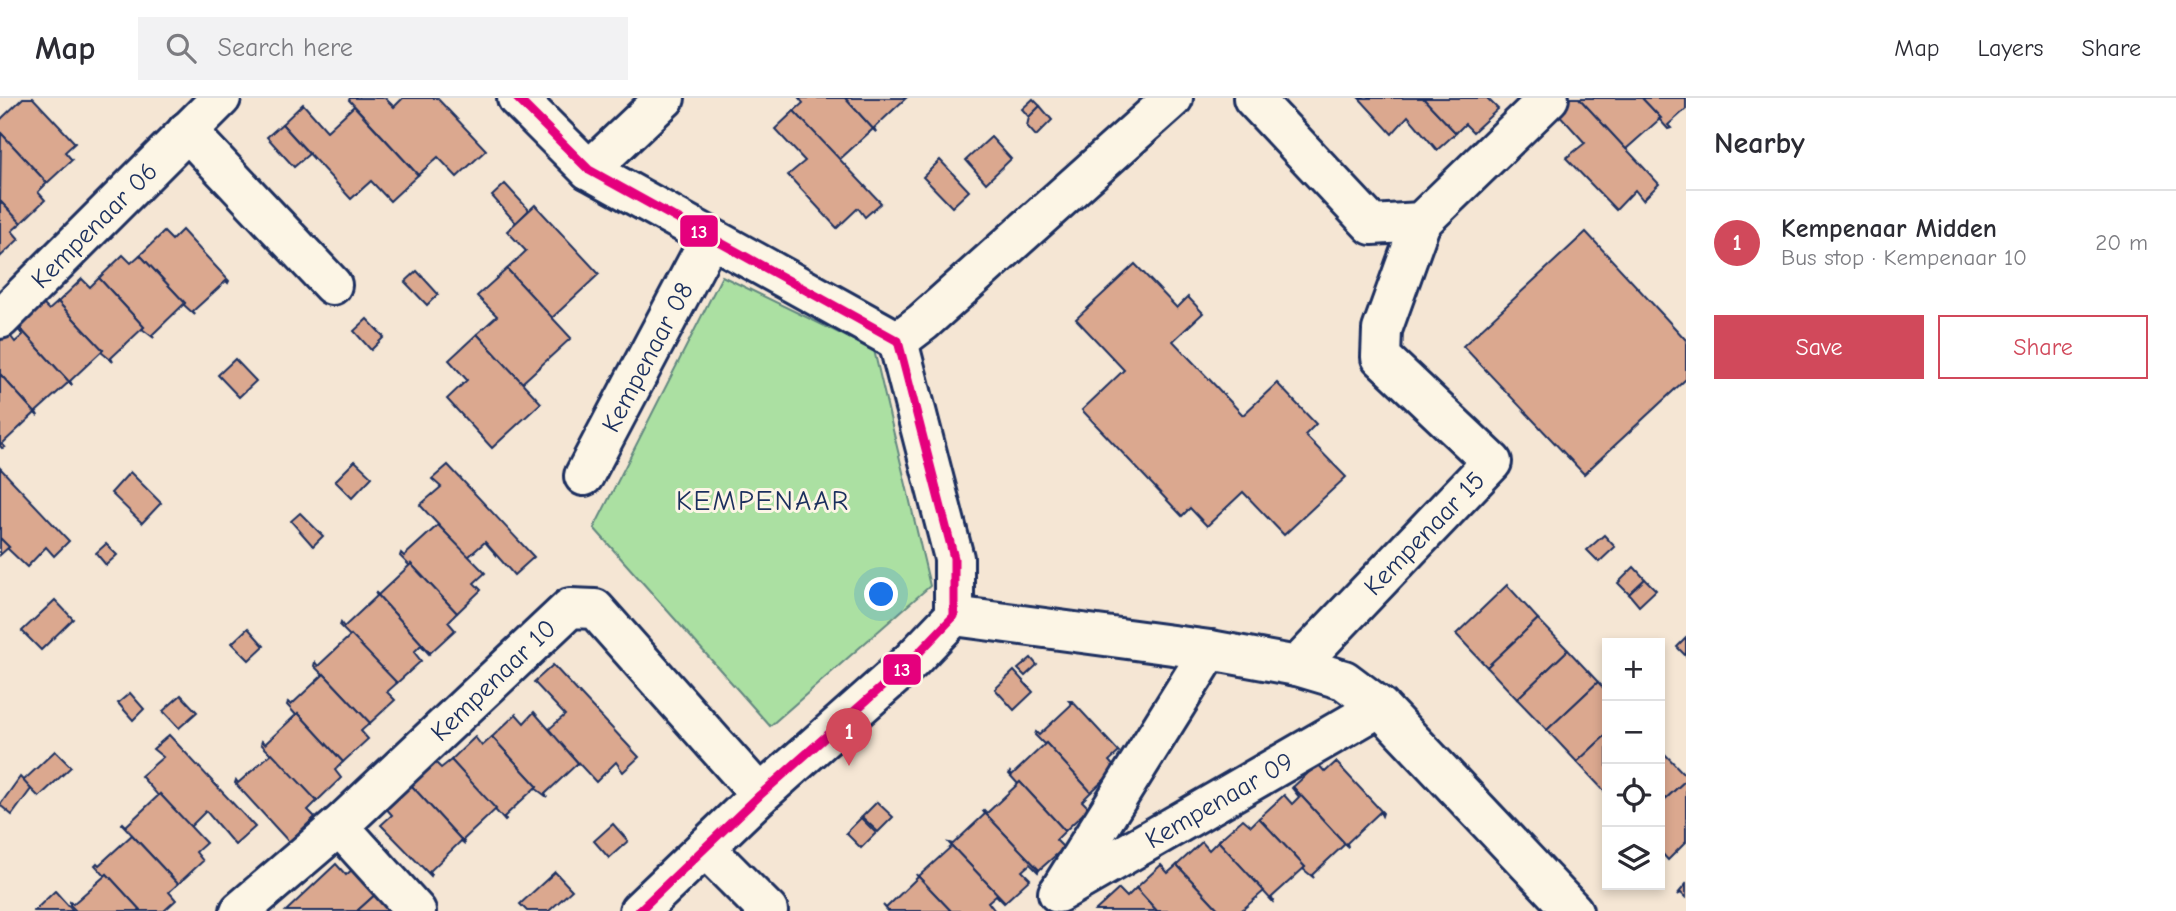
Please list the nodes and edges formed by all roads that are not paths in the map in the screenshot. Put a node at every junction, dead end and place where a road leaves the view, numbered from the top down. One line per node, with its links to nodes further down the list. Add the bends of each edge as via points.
1 (221, 98): 7 (street, Kempenaar 06)
2 (517, 98): 8 (street)
3 (665, 98): 8 (street)
4 (1173, 98): 13 (street)
5 (1253, 98): 9 (street, via 1372,225)
6 (1549, 98): 9 (street, Kempenaar 15)
7 (187, 131): 11 (street); 12 (street, Kempenaar 06)
8 (589, 170): 10 (street)
9 (1421, 222): 17 (street, Kempenaar 15, via 1382,330 1381,358 1493,462)
10 (709, 238): 13 (street); 14 (street, Kempenaar 08)
11 (332, 285)
12 (0, 319)
13 (898, 341): 15 (street, via 954,558)
14 (584, 476)
15 (954, 616): 16 (street); 19 (street, via 911,661)
16 (1210, 650): 17 (street); 22 (street, Kempenaar 09)
17 (1297, 666): 18 (street, via 1344,680)
18 (1380, 707): 22 (street, Kempenaar 09); 27 (street)
19 (761, 795): 20 (street, Kempenaar 10, via 595,609 570,608); 21 (street)
20 (339, 826): 23 (street, Kempenaar 10); 24 (street)
21 (705, 848): 25 (street); 26 (street)
22 (1049, 902)
23 (240, 911)
24 (416, 911)
25 (639, 911)
26 (768, 911)
27 (1573, 911)

